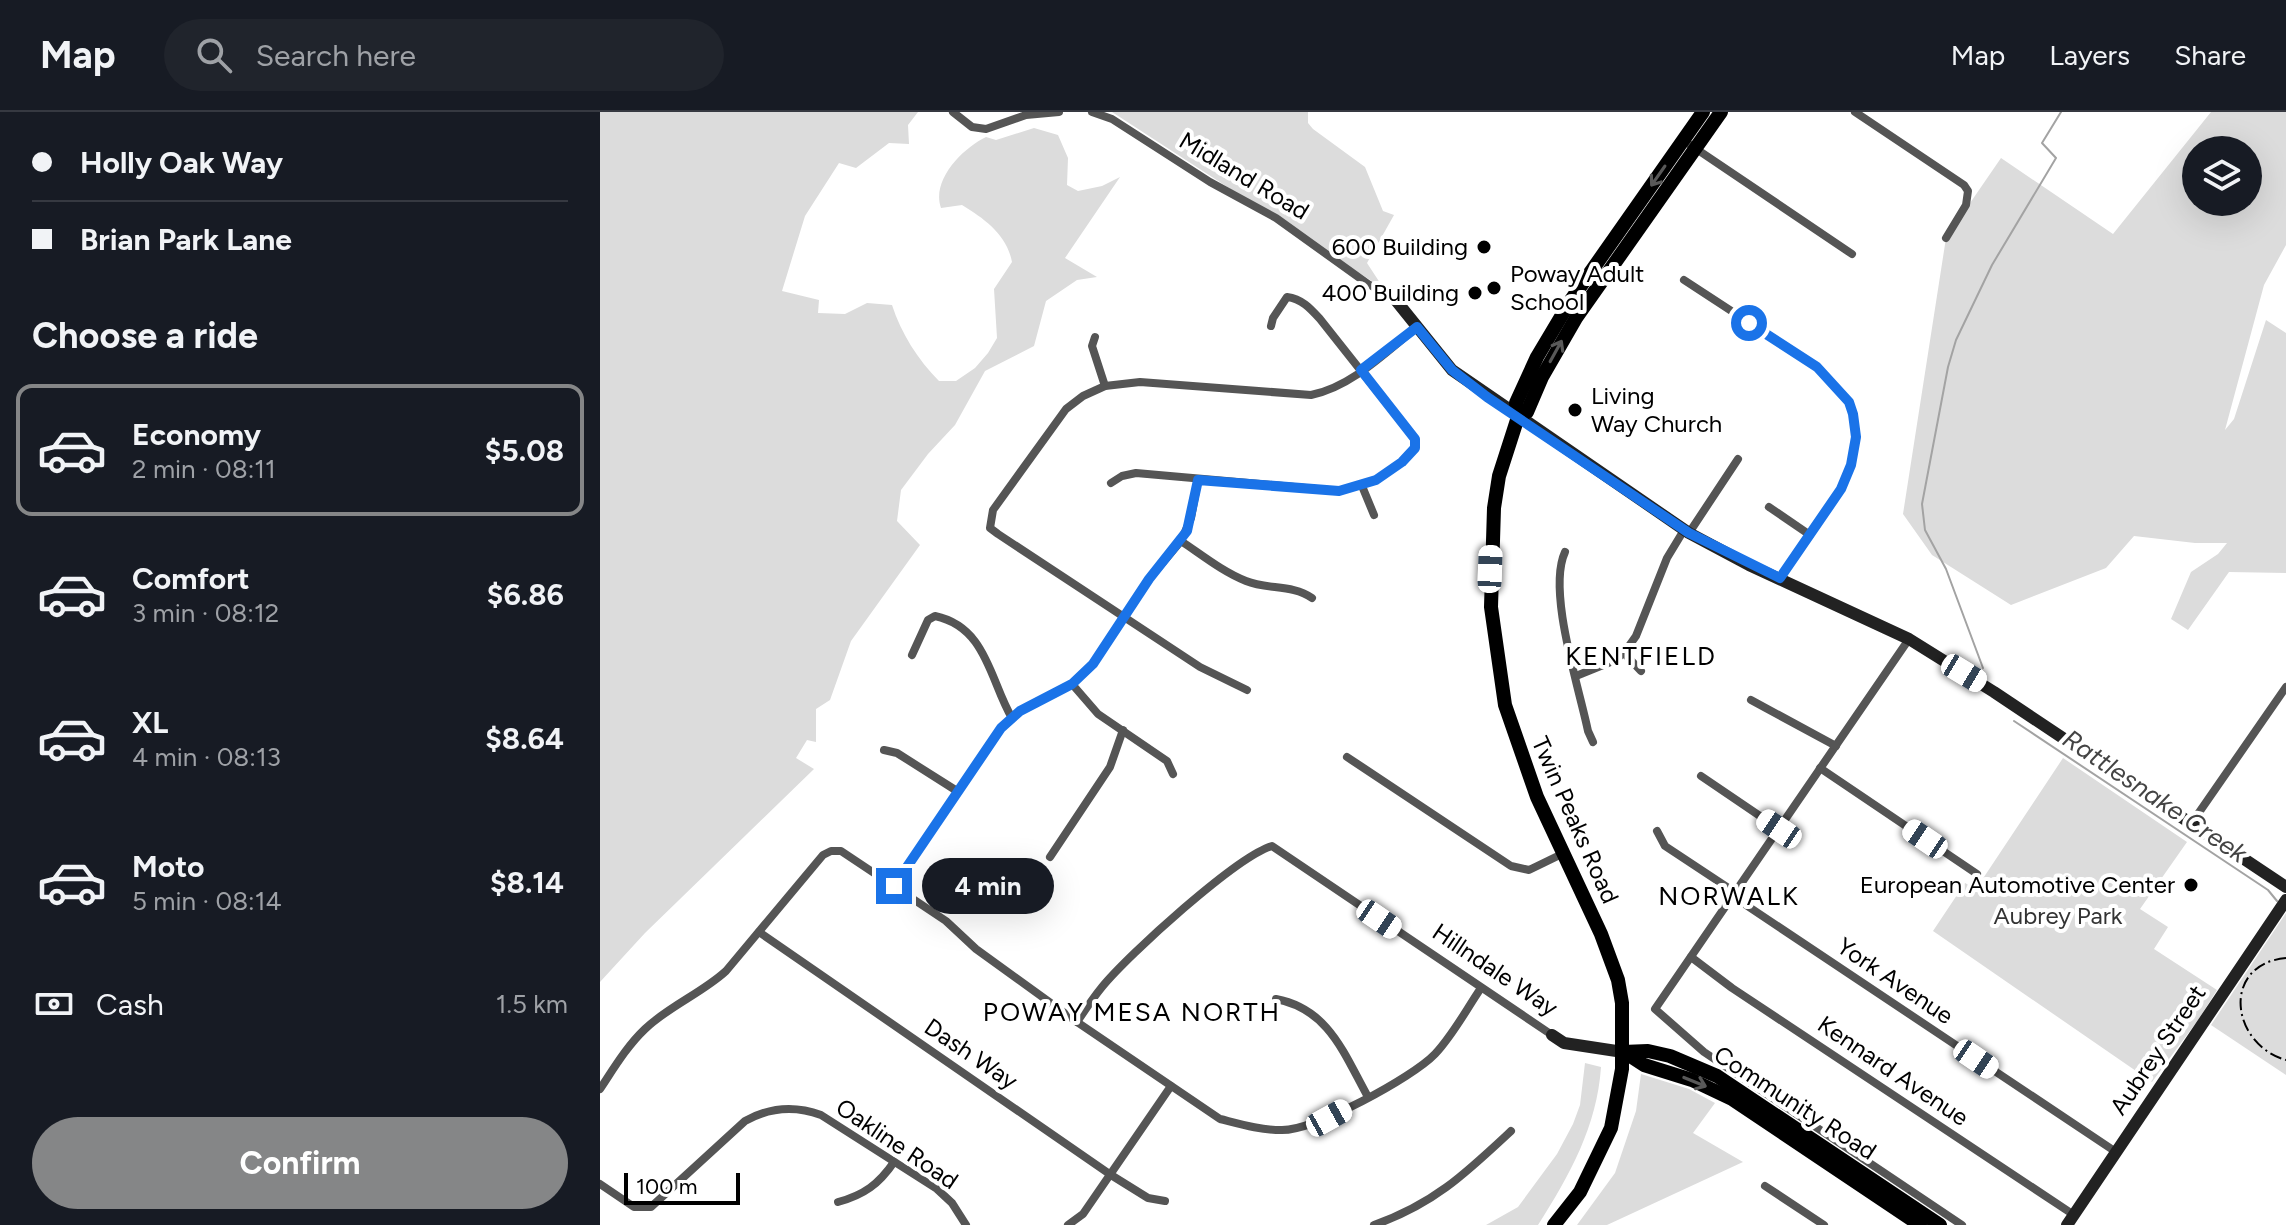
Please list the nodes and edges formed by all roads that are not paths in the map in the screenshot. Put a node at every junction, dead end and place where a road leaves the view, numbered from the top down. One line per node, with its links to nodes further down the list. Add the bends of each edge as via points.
1 (953, 112): 2 (street, via 972,127 986,129 1026,115)
2 (1059, 112)
3 (1092, 112): 11 (street, Midland Road, via 1276,218)
4 (1703, 112): 7 (main road, Twin Peaks Road)
5 (1721, 112): 7 (main road, Twin Peaks Road)
6 (1855, 112): 8 (street, via 1964,185 1968,200)
7 (1689, 144): 9 (street); 17 (main road, Twin Peaks Road, via 1553,328 1516,402)
8 (1946, 238)
9 (1852, 254)
10 (1684, 280): 25 (street, via 1817,367 1849,402 1856,437 1851,465)
11 (1394, 298): 13 (main road, Midland Road)
12 (1271, 326): 15 (street, via 1287,297 1296,298)
13 (1417, 327): 15 (street); 17 (main road, Midland Road, via 1452,370)
14 (1095, 337): 16 (street, via 1092,346)
15 (1361, 370): 16 (street, via 1330,391 1311,395 1140,382); 21 (street, via 1415,439 1402,462)
16 (1105, 386): 30 (street, via 1083,396 1056,421 993,510 990,528)
17 (1518, 417): 24 (main road, Midland Road); 53 (main road, Twin Peaks Road, via 1494,508 1493,634 1505,705 1523,763)
18 (1738, 459): 24 (street)
19 (1198, 480): 20 (street, via 1136,473); 21 (street, via 1339,491); 26 (street)
20 (1111, 483)
21 (1362, 486): 23 (street)
22 (1769, 507): 25 (street)
23 (1374, 515)
24 (1686, 532): 28 (main road, Midland Road); 32 (street, via 1667,558 1644,622)
25 (1810, 535): 28 (street)
26 (1181, 541): 29 (street, via 1245,581 1301,590); 30 (street)
27 (1565, 552): 35 (street, via 1559,595)
28 (1780, 578): 31 (main road, Midland Road)
29 (1312, 598)
30 (1124, 616): 36 (street, via 1093,664); 38 (street, via 1200,667)
31 (1909, 639): 43 (street); 50 (main road, Midland Road)
32 (1624, 653): 34 (street); 35 (street)
33 (912, 655): 40 (street, via 935,616 962,630 982,648)
34 (1641, 671)
35 (1576, 676): 42 (street)
36 (1072, 684): 40 (street); 41 (street, via 1098,714)
37 (2286, 687): 50 (street)
38 (1247, 690)
39 (1751, 700): 43 (street)
40 (1012, 718): 49 (street)
41 (1123, 730): 47 (street, via 1167,761); 54 (street, via 1110,767)
42 (1593, 742)
43 (1836, 746): 46 (street)
44 (884, 750): 49 (street)
45 (1347, 757): 53 (street, via 1511,866 1529,870)
46 (1820, 768): 51 (street); 55 (street)
47 (1173, 774)
48 (1701, 776): 51 (street)
49 (957, 791): 56 (street)
50 (2191, 824): 57 (main road, Midland Road)
51 (1779, 829): 58 (street)
52 (1657, 831): 58 (street, York Avenue, via 1665,846)
53 (1564, 853): 66 (main road, Twin Peaks Road, via 1618,980)
54 (1050, 857)
55 (1977, 874)
56 (894, 886): 60 (street, via 841,851 831,851); 64 (street)
57 (2286, 887)
58 (1734, 895): 61 (street); 71 (street, York Avenue)
59 (2286, 900): 71 (main road, Aubrey Street)
60 (759, 932): 68 (street, via 711,985 648,1026); 73 (street, Dash Way)
61 (1691, 957): 78 (street, Kennard Avenue); 86 (street, via 1655,1009 1704,1052)
62 (1481, 988): 64 (street, Hillndale Way, via 1272,846 1239,865 1175,917 1102,986); 65 (street, Hillndale Way); 69 (street, via 1433,1057)
63 (1276, 999): 69 (street, via 1295,1003 1332,1031)
64 (1077, 1022): 67 (street)
65 (1552, 1035): 66 (main road, Hillndale Way, via 1564,1043)
66 (1623, 1052): 82 (main road, Twin Peaks Road, via 1611,1128 1580,1192); 84 (main road, Community Road, one-way to 84, via 1732,1099); 85 (main road, Community Road, via 1670,1056 1717,1076)
67 (1171, 1086): 69 (street, via 1220,1119 1282,1131 1329,1118); 73 (street)
68 (600, 1089)
69 (1368, 1097)
70 (1511, 1131): 81 (street, via 1444,1191)
71 (2116, 1152): 78 (main road, Aubrey Street)
72 (894, 1162): 74 (street, Oakline Road, via 821,1115 781,1108 745,1121 651,1207 634,1207); 77 (street, via 872,1188); 79 (street, Oakline Road, via 937,1189)
73 (1111, 1175): 76 (street, Dash Way, via 1148,1198); 80 (street, via 1083,1214)
74 (600, 1184)
75 (1765, 1186): 83 (street)
76 (1165, 1201)
77 (838, 1202)
78 (2071, 1220)
79 (966, 1225)
80 (1068, 1225)
81 (1374, 1225)
82 (1554, 1225)
83 (1824, 1225)
84 (1920, 1225)
85 (1940, 1225)
86 (1962, 1225)

